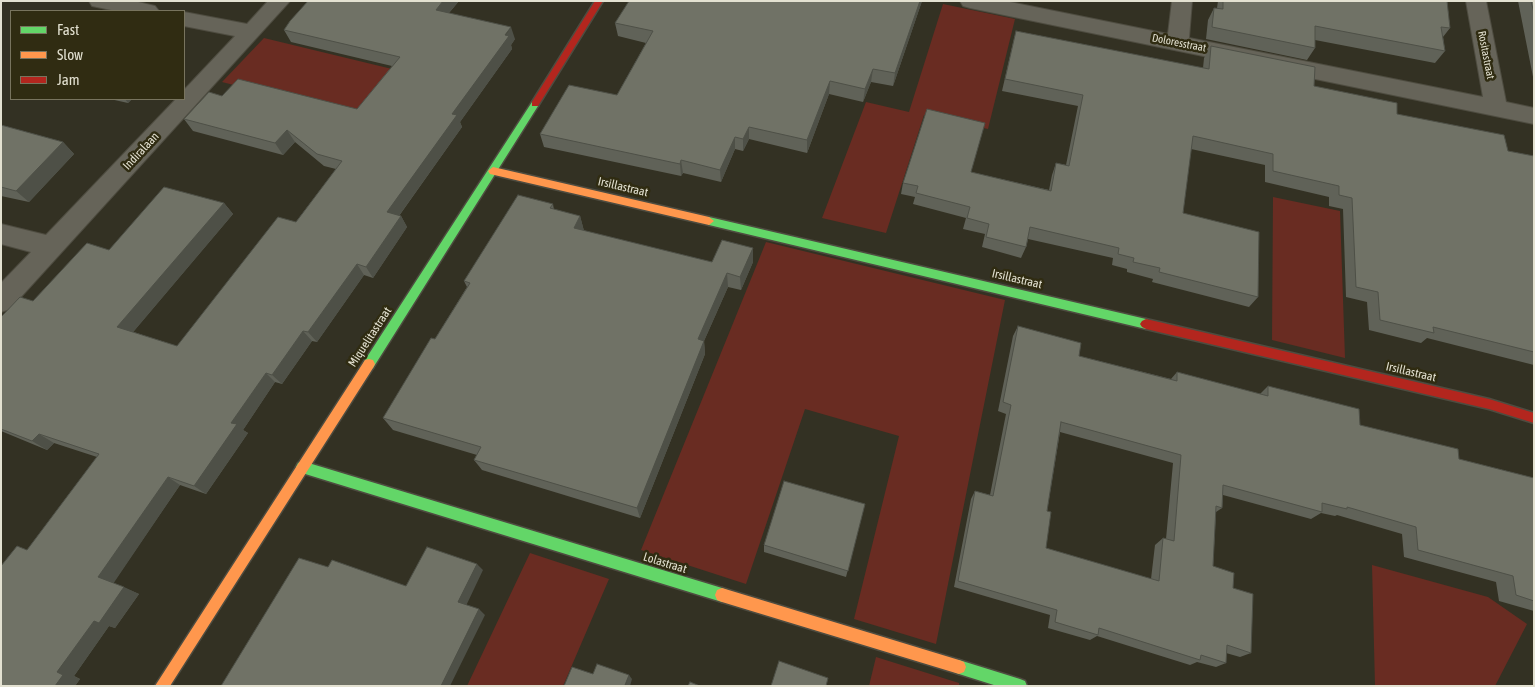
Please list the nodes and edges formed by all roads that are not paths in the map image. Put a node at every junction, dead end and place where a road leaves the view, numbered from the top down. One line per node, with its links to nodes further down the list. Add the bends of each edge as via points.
1 (99, 1): 7 (street)
2 (280, 1): 9 (street, Indiralaan)
3 (599, 1): 13 (street, Miquelitastraat)
4 (970, 1): 10 (street, Doloresstraat)
5 (1182, 1): 10 (street)
6 (1476, 1): 11 (street, Rositastraat)
7 (143, 10)
8 (185, 18): 9 (street)
9 (252, 32): 15 (street, Indiralaan)
10 (1178, 43): 11 (street, Doloresstraat)
11 (1496, 108): 12 (street, Doloresstraat)
12 (1534, 116)
13 (493, 171): 17 (street, Irsillastraat, via 1489,404); 18 (street, Miquelitastraat)
14 (1, 234): 15 (street)
15 (52, 247): 16 (street, Indiralaan)
16 (1, 301)
17 (1534, 418)
18 (302, 467): 19 (street, Miquelitastraat); 20 (street, Lolastraat)
19 (162, 686)
20 (1020, 686)

